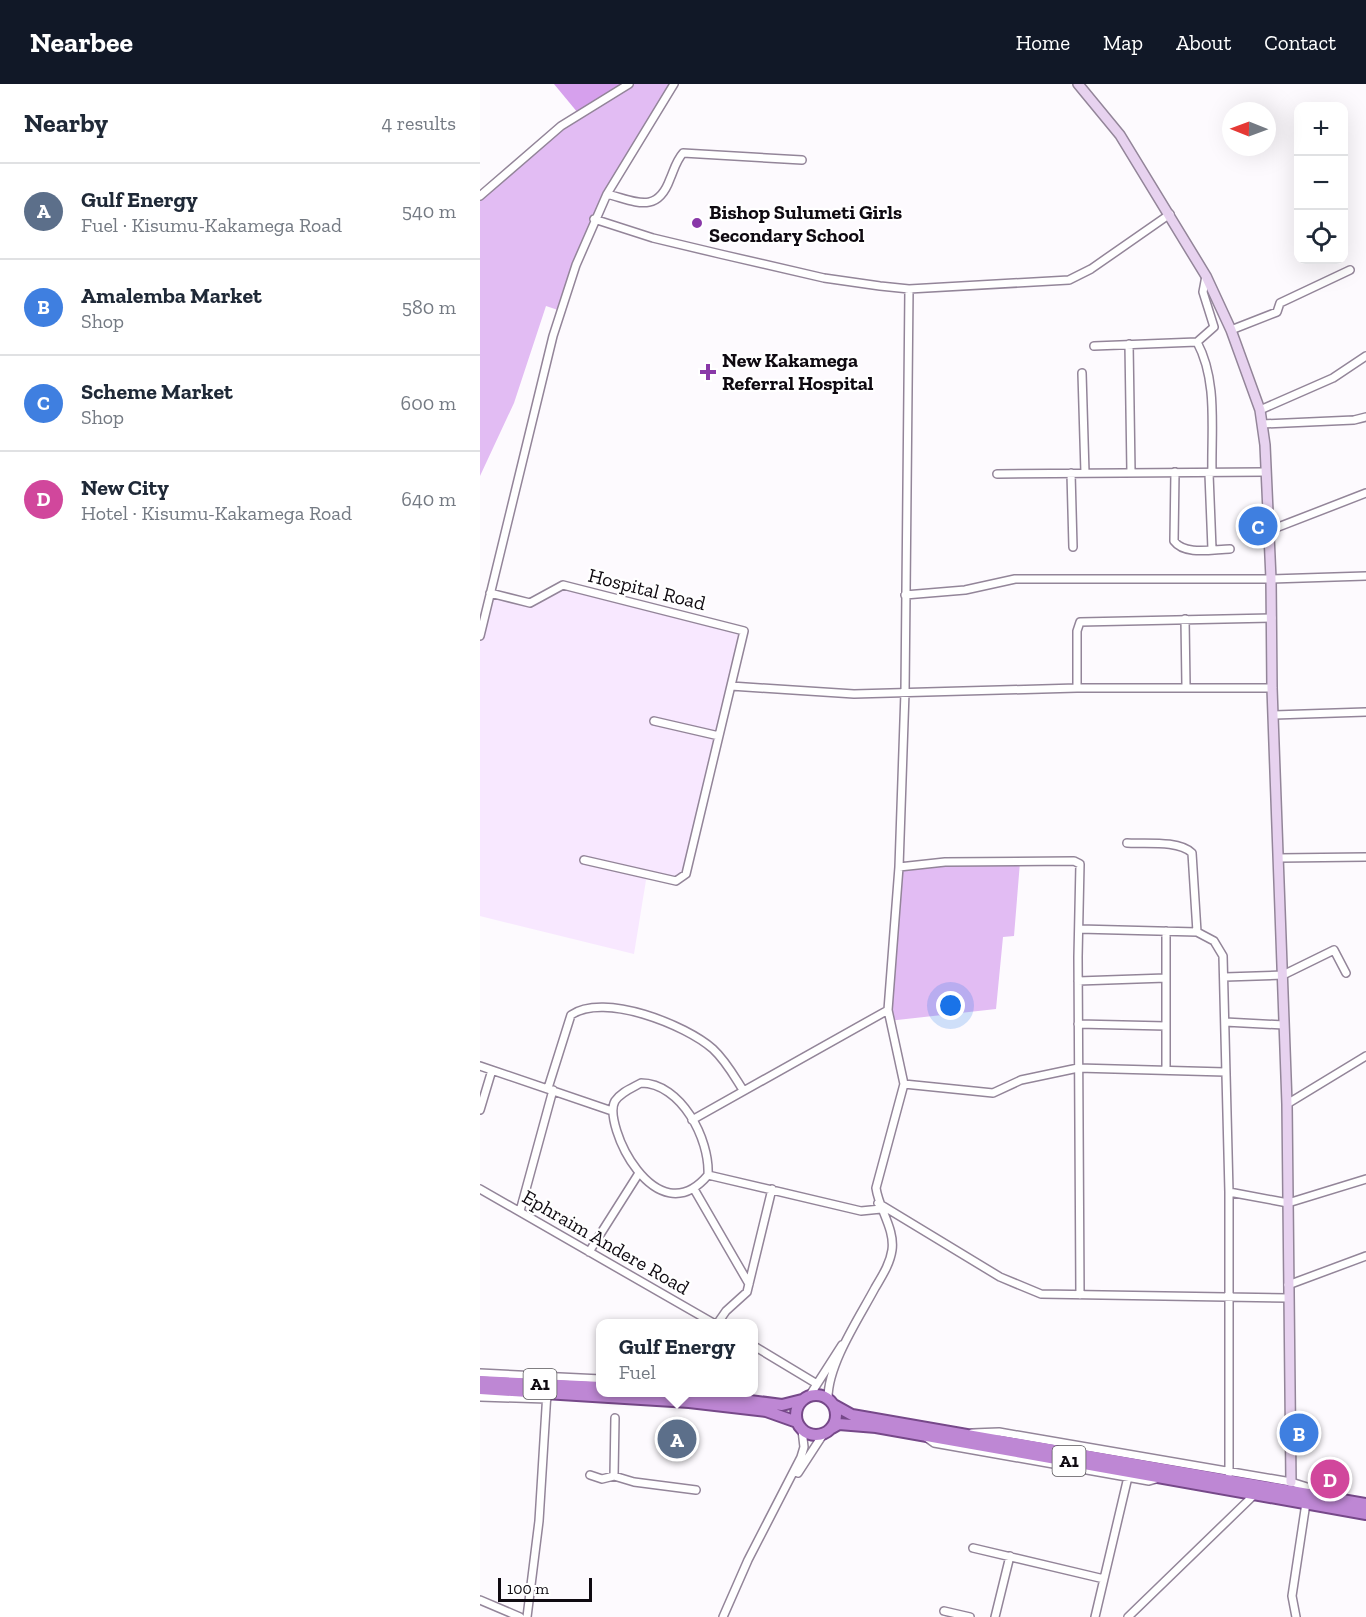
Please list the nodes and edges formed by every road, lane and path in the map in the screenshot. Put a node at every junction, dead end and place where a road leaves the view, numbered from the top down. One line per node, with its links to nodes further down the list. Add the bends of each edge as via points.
1 (629, 84): 6 (street, via 561,126)
2 (674, 84): 5 (street)
3 (1078, 84): 7 (main road, via 1120,135)
4 (802, 160): 5 (street, via 682,153 657,200 649,203)
5 (607, 194): 8 (street)
6 (480, 196)
7 (1170, 214): 10 (main road); 11 (street, via 1069,280)
8 (594, 219): 11 (street, via 653,238 824,278); 35 (street, via 554,336)
9 (1350, 270): 12 (street, via 1280,303 1277,312)
10 (1206, 276): 12 (main road); 13 (street, via 1203,292 1214,327)
11 (909, 289): 36 (street)
12 (1231, 330): 18 (main road)
13 (1197, 342): 14 (street); 26 (street, via 1207,360 1211,381)
14 (1129, 344): 15 (street); 21 (street)
15 (1094, 346)
16 (1366, 356): 18 (street, via 1333,378)
17 (1082, 373): 25 (street)
18 (1260, 410): 20 (main road)
19 (1366, 417): 20 (street)
20 (1262, 424): 23 (main road)
21 (1131, 472): 22 (street); 25 (street)
22 (1175, 472): 26 (street); 31 (street, via 1174,541 1186,550)
23 (1266, 472): 26 (street); 29 (main road)
24 (1071, 473): 25 (street); 27 (street); 30 (street)
25 (1085, 473)
26 (1210, 473): 31 (street)
27 (997, 474)
28 (1366, 493): 29 (street)
29 (1268, 531): 34 (main road)
30 (1073, 547)
31 (1212, 549): 32 (street)
32 (1230, 549)
33 (1366, 576): 34 (street)
34 (1271, 579): 36 (street, via 1015,579 965,590); 37 (main road)
35 (490, 593): 39 (street); 40 (street, Hospital Road, via 530,603 563,585 744,631)
36 (905, 595): 44 (street)
37 (1272, 618): 38 (street); 43 (main road)
38 (1185, 619): 41 (street); 42 (street, via 1080,622)
39 (480, 636)
40 (731, 686): 44 (street, via 854,694); 48 (street)
41 (1186, 686): 42 (street); 43 (street)
42 (1077, 688): 44 (street)
43 (1272, 688): 46 (main road)
44 (904, 692): 53 (street)
45 (1366, 712): 46 (street)
46 (1274, 715): 51 (main road)
47 (654, 722): 48 (street)
48 (719, 736): 52 (street, via 682,878 676,881)
49 (1127, 843): 56 (street, via 1176,846 1192,853)
50 (1366, 856): 51 (street)
51 (1279, 858): 58 (main road)
52 (584, 860)
53 (898, 867): 54 (street, via 945,862 1077,861 1081,867); 62 (street)
54 (1079, 929): 55 (street); 61 (street)
55 (1166, 931): 56 (street); 60 (street)
56 (1197, 932): 59 (street, via 1219,948)
57 (1346, 973): 58 (street, via 1333,950)
58 (1283, 975): 59 (street); 65 (main road)
59 (1225, 977): 63 (street)
60 (1166, 978): 61 (street); 66 (street)
61 (1078, 981): 64 (street)
62 (888, 1010): 73 (street); 75 (street)
63 (1225, 1022): 65 (street); 72 (street)
64 (1078, 1024): 66 (street); 69 (street)
65 (1284, 1025): 76 (main road)
66 (1166, 1026): 71 (street)
67 (1366, 1056): 76 (street)
68 (480, 1066): 70 (street)
69 (1078, 1068): 71 (street); 73 (street, via 1021,1080 993,1093); 94 (street)
70 (492, 1070): 74 (street); 77 (street)
71 (1166, 1070): 72 (street)
72 (1225, 1072): 86 (street)
73 (904, 1084): 88 (street, via 876,1188)
74 (550, 1089): 75 (street, via 571,1015 582,1007 594,1006 632,1012 685,1030 715,1051); 78 (street); 89 (street)
75 (743, 1090): 79 (street)
76 (1287, 1104): 87 (main road)
77 (480, 1110)
78 (612, 1111): 79 (street, via 615,1100 626,1091 641,1083 652,1083 664,1088); 80 (street, via 617,1132)
79 (692, 1120): 81 (street, via 706,1153)
80 (639, 1173): 84 (street, via 665,1192 680,1195); 90 (street)
81 (708, 1175): 84 (street); 85 (street)
82 (1366, 1179): 87 (street)
83 (480, 1189): 89 (street, Ephraim Andere Road)
84 (694, 1189): 92 (street)
85 (772, 1189): 88 (street, via 861,1211); 92 (street)
86 (1229, 1192): 87 (street); 96 (street)
87 (1288, 1203): 93 (main road)
88 (880, 1206): 94 (street, via 1026,1289 1041,1294); 99 (street, via 892,1251 888,1266)
89 (520, 1211): 90 (street, Ephraim Andere Road)
90 (589, 1252): 97 (street, Ephraim Andere Road)
91 (1366, 1256): 93 (street)
92 (749, 1284): 98 (street, via 745,1296)
93 (1288, 1285): 95 (main road)
94 (1080, 1295): 96 (street)
95 (1288, 1298): 96 (street); 124 (main road)
96 (1228, 1299): 119 (street)
97 (709, 1319)
98 (719, 1319)
99 (853, 1328): 104 (street); 113 (street, via 830,1381)
100 (758, 1349): 104 (street)
101 (480, 1373): 102 (street)
102 (596, 1379)
103 (480, 1381): 105 (highway, A1)
104 (817, 1384): 111 (street)
105 (596, 1387)
106 (480, 1389): 107 (highway, A1)
107 (547, 1396): 108 (street); 115 (highway, A1, via 766,1411); 137 (street, via 539,1521)
108 (480, 1397)
109 (718, 1397): 112 (highway)
110 (744, 1397): 112 (street)
111 (806, 1398): 112 (highway, via 791,1404); 113 (highway, via 820,1395); 115 (highway, via 796,1413)
112 (756, 1402)
113 (831, 1402): 116 (highway, via 837,1414); 117 (highway, A1, via 852,1414)
114 (615, 1418): 121 (street)
115 (800, 1426): 116 (highway, via 815,1435); 127 (street, via 804,1447)
116 (828, 1431): 118 (highway, A1, via 839,1424 852,1424); 127 (street)
117 (970, 1434): 119 (street, via 999,1432); 128 (highway, A1)
118 (923, 1435): 122 (street, via 934,1443); 123 (highway, A1)
119 (1228, 1473): 124 (street)
120 (590, 1475): 121 (street, via 602,1479)
121 (614, 1476): 125 (street)
122 (1128, 1477): 123 (street, via 1149,1481); 133 (street)
123 (1161, 1477): 126 (highway, A1)
124 (1291, 1482): 128 (street, via 1307,1487)
125 (696, 1490)
126 (1255, 1494): 128 (highway, A1); 142 (street)
127 (782, 1498): 138 (street)
128 (1310, 1499): 129 (highway, A1); 130 (highway, A1); 143 (street, via 1292,1596)
129 (1366, 1504)
130 (1366, 1514)
131 (973, 1548): 132 (street)
132 (1010, 1556): 133 (street); 140 (street)
133 (1104, 1578): 141 (street)
134 (480, 1600): 136 (street)
135 (944, 1611): 139 (street)
136 (520, 1617)
137 (527, 1617)
138 (723, 1617)
139 (970, 1617)
140 (994, 1617)
141 (1095, 1617)
142 (1128, 1617)
143 (1296, 1617)

